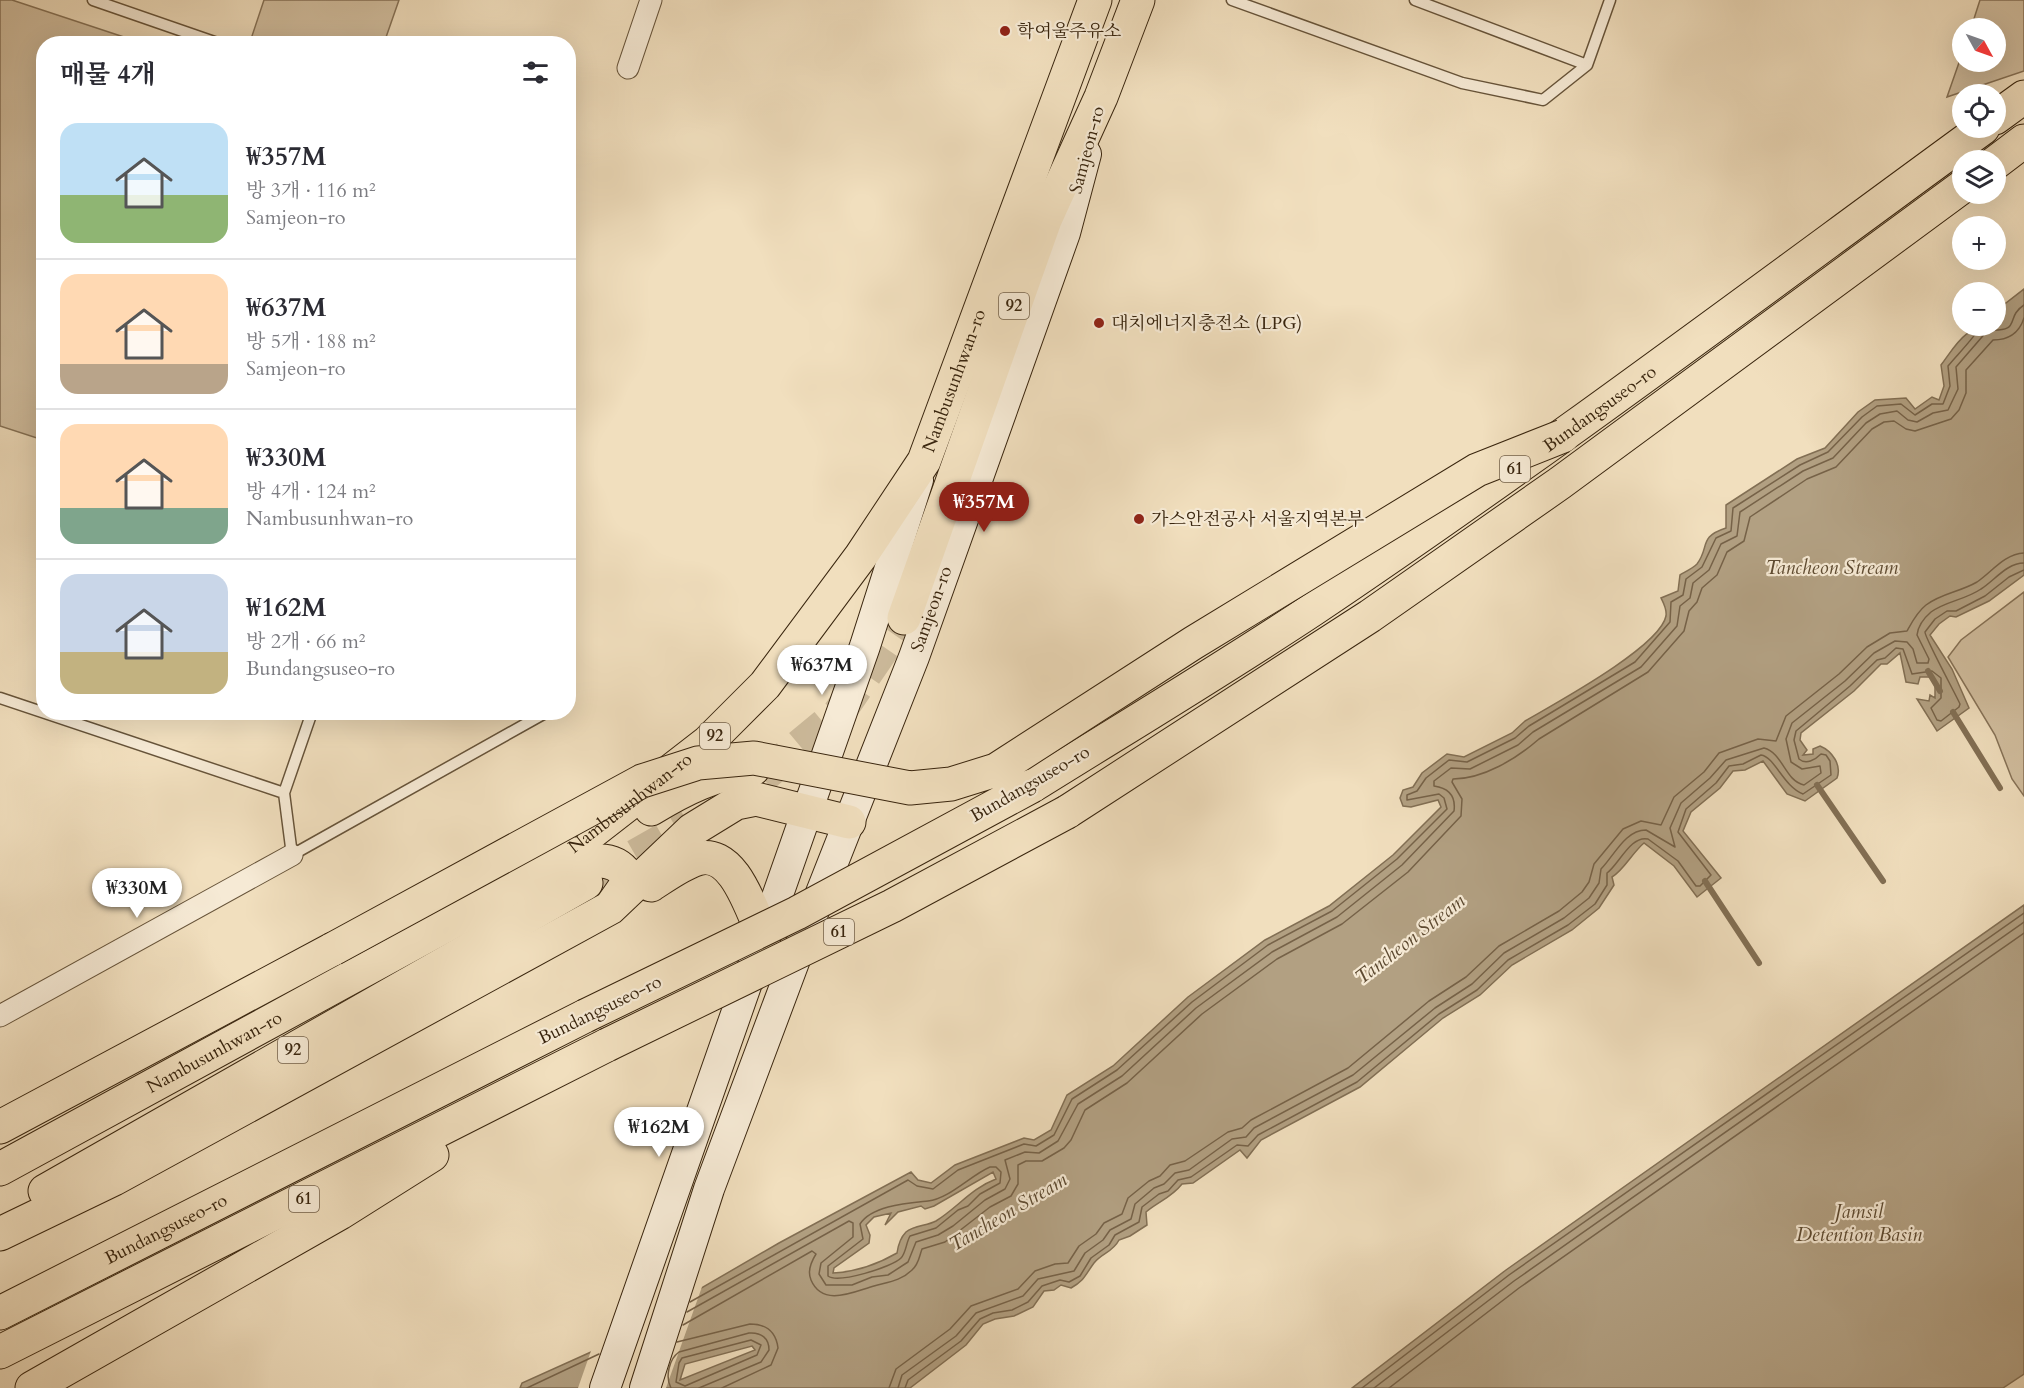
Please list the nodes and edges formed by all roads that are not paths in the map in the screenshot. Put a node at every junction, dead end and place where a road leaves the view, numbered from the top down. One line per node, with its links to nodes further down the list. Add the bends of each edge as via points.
1 (93, 0): 8 (lane)
2 (651, 0): 10 (street)
3 (1095, 0): 19 (main road, Nambusunhwan-ro / 92)
4 (1138, 0): 11 (main road, Nambusunhwan-ro / 92)
5 (1232, 0): 9 (lane, via 1462,83 1543,100)
6 (1415, 0): 9 (lane)
7 (1610, 0): 9 (lane)
8 (197, 36)
9 (1587, 65)
10 (628, 68)
11 (1101, 97): 20 (main road, Nambusunhwan-ro / 92, via 1045,220); 27 (main road, Samjeon-ro, via 1065,233 914,657)
12 (2024, 97): 13 (main road)
13 (2006, 110)
14 (1969, 138): 18 (main road, Bundangsuseo-ro / 61)
15 (2024, 141): 16 (main road)
16 (2006, 155)
17 (1952, 194): 37 (main road, Bundangsuseo-ro / 61, bridge, via 1560,483 1370,616 1067,812 902,901)
18 (1563, 436): 38 (main road, bridge, via 1478,470 1193,643 996,770 951,783 910,788 754,758 698,763 642,781); 42 (main road, Bundangsuseo-ro / 61, bridge, via 1245,654 1032,786 797,913)
19 (924, 461): 26 (main road); 32 (main road, Nambusunhwan-ro / 92, via 861,556 765,686 708,742)
20 (904, 618)
21 (0, 698): 22 (lane)
22 (36, 710)
23 (66, 720): 28 (lane)
24 (309, 720): 28 (lane)
25 (534, 720): 31 (lane)
26 (819, 779): 27 (main road); 29 (main road); 32 (main road, via 754,769 693,784)
27 (861, 791): 30 (main road, Samjeon-ro)
28 (284, 793): 31 (lane)
29 (808, 811): 30 (main road); 34 (main road, via 756,799 736,803 692,830); 35 (main road)
30 (849, 822): 46 (main road, Samjeon-ro, via 709,1189)
31 (292, 855): 36 (street)
32 (533, 878): 34 (main road, via 590,862 615,862 627,875 627,884); 39 (main road, Nambusunhwan-ro / 92)
33 (586, 884): 40 (main road, Nambusunhwan-ro / 92)
34 (610, 908): 35 (main road, via 696,859 711,857 721,861 737,880); 41 (main road, via 114,1179)
35 (763, 941): 45 (main road)
36 (0, 1016)
37 (607, 1045): 43 (main road, Bundangsuseo-ro / 61); 44 (main road, via 340,1213)
38 (0, 1127)
39 (0, 1169)
40 (0, 1218)
41 (0, 1234)
42 (0, 1313)
43 (0, 1352)
44 (32, 1388)
45 (606, 1388)
46 (645, 1388)

